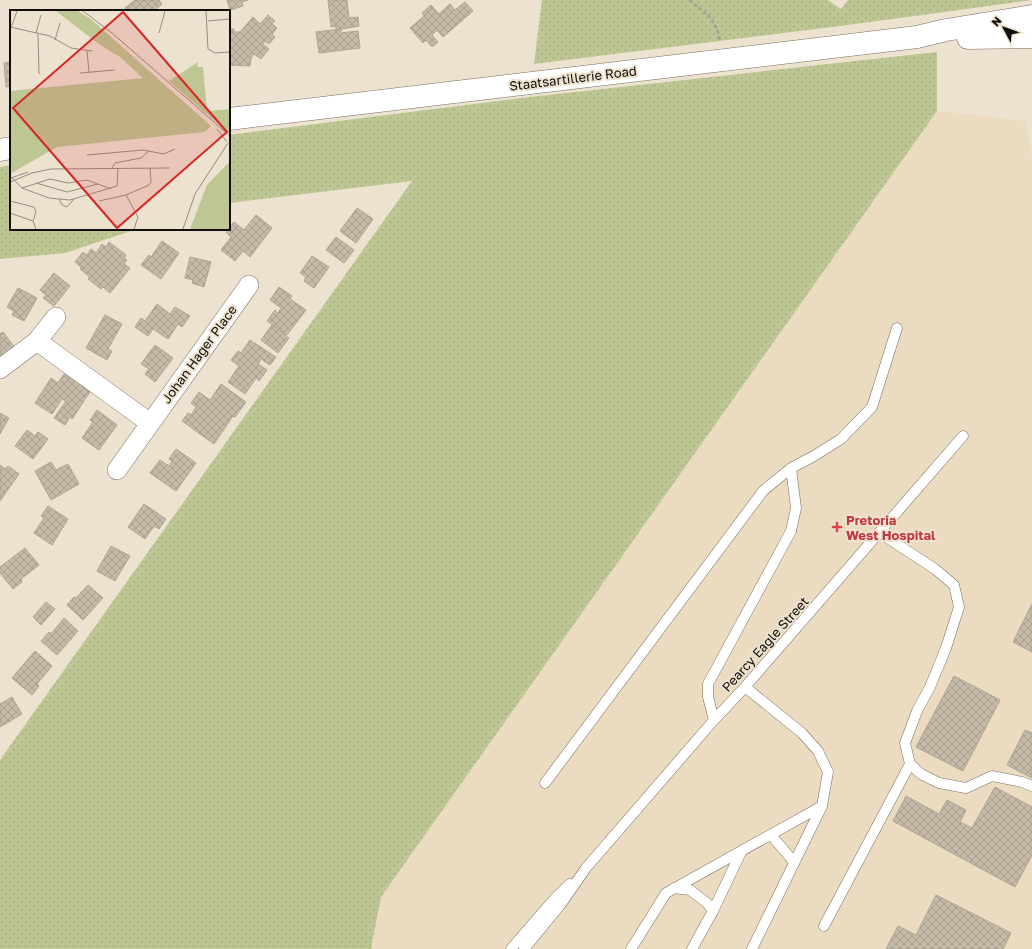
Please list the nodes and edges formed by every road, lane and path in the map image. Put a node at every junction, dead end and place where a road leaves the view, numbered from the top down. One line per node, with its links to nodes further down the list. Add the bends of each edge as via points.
1 (689, 0): 5 (path, via 715,24)
2 (1032, 16): 3 (street, Staatsartillerie Road)
3 (916, 37): 4 (street, Staatsartillerie Road); 5 (street, Staatsartillerie Road)
4 (1032, 37)
5 (723, 60): 6 (street, Staatsartillerie Road)
6 (230, 119)
7 (10, 148): 8 (street)
8 (0, 150)
9 (249, 285): 14 (street, Johan Hager Place)
10 (56, 317): 12 (street)
11 (897, 328): 16 (lane, via 872,407 841,439)
12 (37, 341): 13 (street); 14 (street)
13 (0, 369)
14 (150, 423): 17 (street, Johan Hager Place)
15 (963, 436): 18 (lane, Pearcy Eagle Street)
16 (791, 468): 20 (lane, via 796,508 791,532 708,684 708,697); 22 (lane, via 763,491)
17 (117, 470)
18 (880, 533): 19 (lane, Pearcy Eagle Street); 21 (lane, via 935,569 954,585 959,607 946,648 905,743)
19 (745, 687): 20 (lane, Pearcy Eagle Street); 24 (lane, via 802,733 818,751 828,772)
20 (714, 720): 28 (lane, Pearcy Eagle Street)
21 (910, 764): 23 (lane, via 921,774 939,783 966,788 992,776); 31 (lane)
22 (545, 783)
23 (1032, 786)
24 (822, 806): 25 (lane); 27 (lane)
25 (771, 835): 26 (lane); 27 (lane)
26 (742, 850): 29 (lane); 30 (lane)
27 (794, 862): 36 (lane)
28 (586, 868): 32 (lane, Pearcy Eagle Street, via 556,897); 33 (lane, Pearcy Eagle Street, via 561,904)
29 (674, 888): 30 (lane, via 690,890); 34 (lane, via 666,893)
30 (713, 911): 35 (lane)
31 (824, 926)
32 (510, 949)
33 (524, 949)
34 (631, 949)
35 (692, 949)
36 (752, 949)

